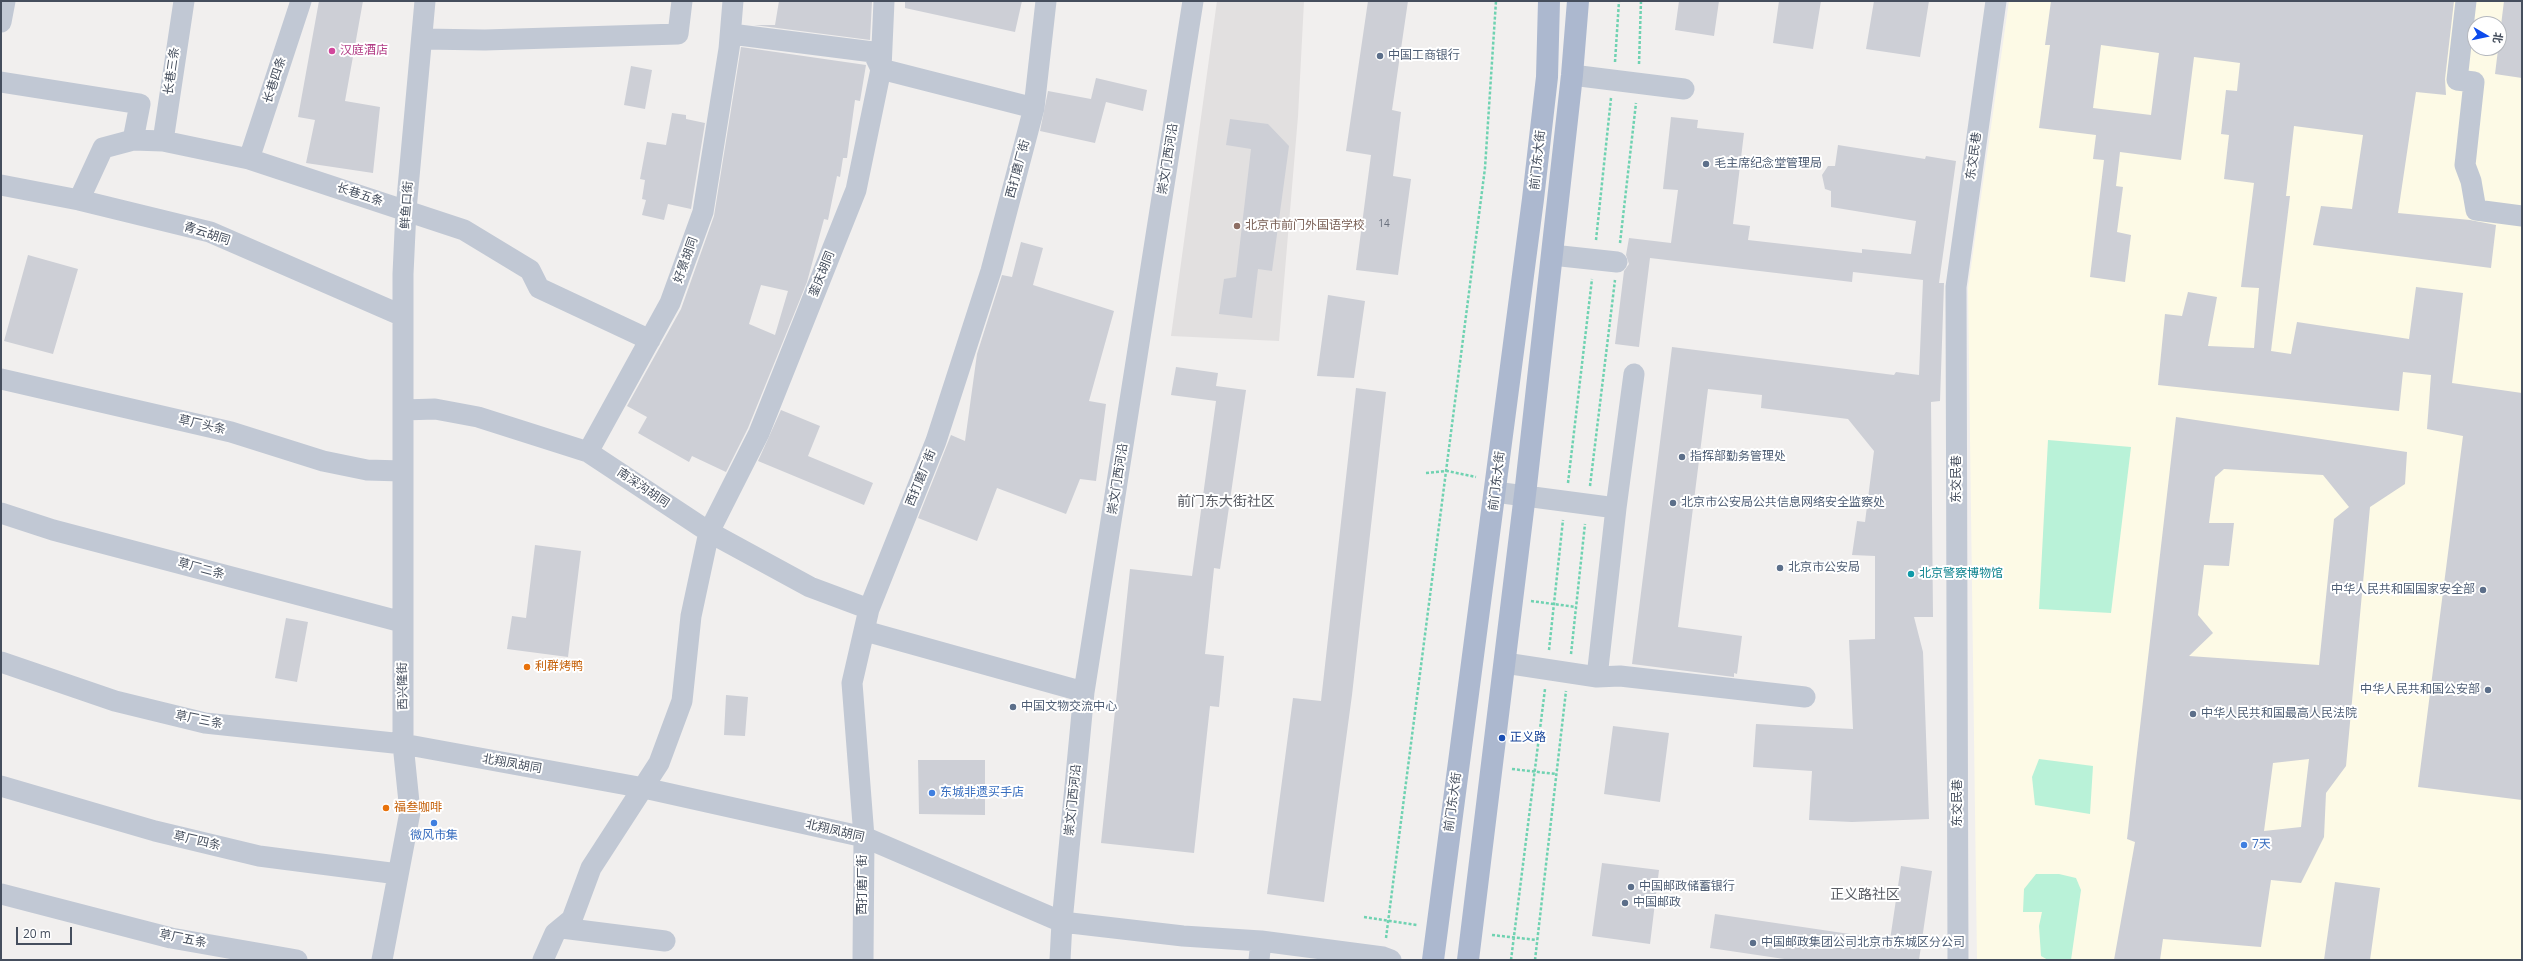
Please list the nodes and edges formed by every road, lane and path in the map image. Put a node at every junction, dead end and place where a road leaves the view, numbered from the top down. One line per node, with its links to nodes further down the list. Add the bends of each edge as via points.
1 (5, 1): 16 (street)
2 (184, 1): 26 (street, 长巷三条)
3 (301, 1): 27 (street, 长巷四条)
4 (425, 1): 17 (street, 鲜鱼口街)
5 (682, 1): 17 (street, via 678,34 486,40)
6 (733, 1): 18 (street)
7 (884, 1): 19 (street, 銮庆胡同)
8 (1046, 1): 24 (street, 西打磨厂街)
9 (1193, 1): 56 (street, 崇文门西河沿)
10 (1496, 1): 70 (path, via 1485,168)
11 (1549, 1): 41 (main road, 前门东大街, via 1546,84)
12 (1578, 1): 20 (main road, 前门东大街)
13 (1641, 1): 22 (path)
14 (1996, 1): 79 (street, 东交民巷, via 1956,287)
15 (2466, 1): 31 (street, via 2457,80 2474,82 2465,165 2471,181 2476,210)
16 (1, 22)
17 (423, 39): 30 (street, 鲜鱼口街)
18 (729, 49): 19 (street, via 731,34 873,52); 35 (street, 好景胡同, via 703,212 670,303)
19 (881, 69): 24 (street); 46 (street, 銮庆胡同, via 856,190 759,433)
20 (1572, 75): 22 (street); 32 (main road, 前门东大街)
21 (1, 82): 25 (street, via 140,104)
22 (1638, 83): 23 (street); 33 (path)
23 (1684, 88)
24 (1034, 108): 49 (street, 西打磨厂街, via 991,271 936,441)
25 (133, 140): 26 (street, 长巷五条); 29 (street, 长巷五条, via 103,148)
26 (163, 141): 27 (street, 长巷五条)
27 (249, 159): 30 (street, 长巷五条)
28 (1, 186): 29 (street, 青云胡同)
29 (79, 200): 34 (street, 青云胡同, via 210,232)
30 (406, 210): 34 (street, 鲜鱼口街); 35 (street, 长巷五条, via 464,230 530,270 539,288)
31 (2522, 216)
32 (1552, 255): 33 (street); 42 (main road, 前门东大街)
33 (1617, 262): 43 (path)
34 (403, 316): 38 (street, 鲜鱼口街)
35 (650, 340): 39 (street, 好景胡同)
36 (1634, 374): 44 (street)
37 (1, 379): 40 (street, 草厂头条, via 231,432 323,461 367,470)
38 (403, 410): 39 (street, 南深沟胡同, via 435,409 478,417); 40 (street, 西兴隆街)
39 (588, 452): 46 (street, 南深沟胡同)
40 (402, 471): 50 (street, 西兴隆街)
41 (1495, 492): 42 (street); 76 (main road, 前门东大街)
42 (1525, 496): 43 (street); 53 (main road, 前门东大街)
43 (1588, 504): 44 (street); 48 (path)
44 (1616, 508): 55 (street)
45 (1, 513): 50 (street, 草厂二条, via 61,532)
46 (709, 532): 49 (street, 南深沟胡同, via 810,586); 62 (street, via 691,616 682,701 659,763)
47 (1527, 600): 48 (path)
48 (1576, 607): 54 (path)
49 (869, 609): 51 (street, 西打磨厂街)
50 (402, 622): 58 (street, 西兴隆街)
51 (865, 631): 56 (street); 63 (street, 西打磨厂街, via 852,683)
52 (1, 662): 58 (street, 草厂三条, via 115,702 205,723)
53 (1505, 663): 54 (street); 77 (main road, 前门东大街)
54 (1569, 673): 55 (street); 60 (path)
55 (1597, 677): 57 (street, via 1620,676)
56 (1084, 692): 66 (street, 崇文门西河沿)
57 (1805, 696)
58 (403, 744): 62 (street, 北翔凤胡同); 64 (street, 西兴隆街, via 410,812)
59 (1505, 768): 60 (path)
60 (1556, 774): 78 (path)
61 (1, 786): 64 (street, 草厂四条, via 155,831 259,856)
62 (644, 788): 63 (street, 北翔凤胡同); 67 (street, via 591,868 572,919)
63 (864, 837): 66 (street, 北翔凤胡同); 74 (street, 西打磨厂街)
64 (398, 874): 72 (street, 西兴隆街)
65 (1, 894): 71 (street, 草厂五条, via 171,938)
66 (1062, 922): 69 (street, 北翔凤胡同, via 1183,936); 75 (street, 崇文门西河沿)
67 (562, 928): 68 (street); 73 (street, via 555,933 545,952)
68 (666, 941)
69 (1260, 951): 70 (street, 北翔凤胡同)
70 (1388, 958)
71 (297, 960)
72 (382, 960)
73 (544, 960)
74 (863, 960)
75 (1060, 960)
76 (1433, 960)
77 (1468, 960)
78 (1535, 960)
79 (1958, 960)

